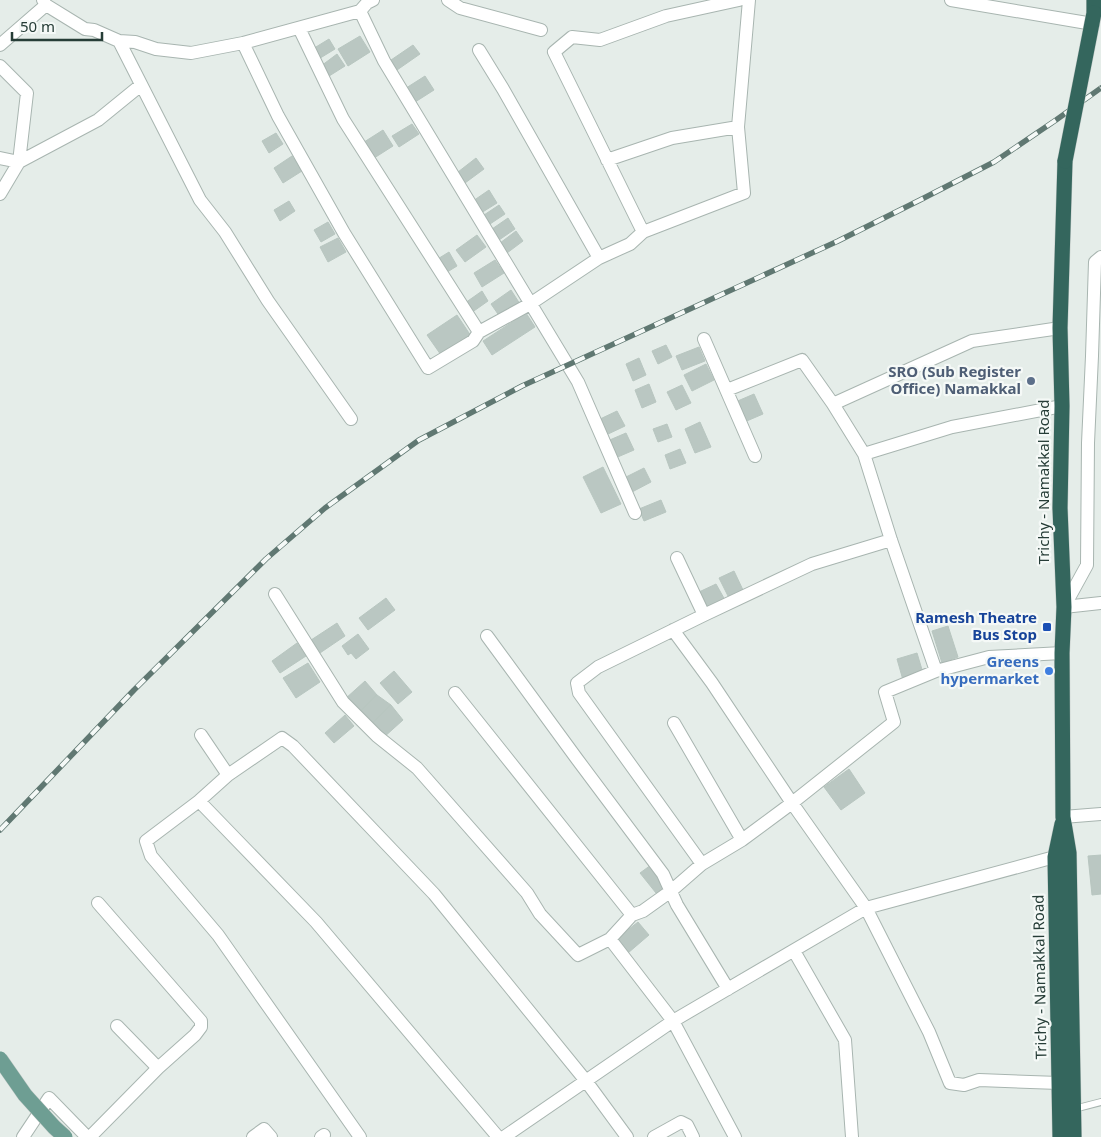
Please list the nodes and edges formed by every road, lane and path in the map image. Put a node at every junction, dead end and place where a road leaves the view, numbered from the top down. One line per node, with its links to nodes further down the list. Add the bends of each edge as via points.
1 (373, 0): 7 (street)
2 (448, 0): 10 (street, via 460,8)
3 (739, 0): 19 (street, via 666,16 600,40 572,37 554,52)
4 (749, 0): 17 (street)
5 (951, 0): 8 (street)
6 (44, 3): 11 (street, via 85,29); 13 (street)
7 (360, 11): 9 (street); 25 (street, via 384,61)
8 (1093, 12): 26 (highway, Trichy - Namakkal Road, bridge, via 1065,161)
9 (299, 28): 12 (street); 27 (street, via 342,119)
10 (541, 30)
11 (119, 42): 12 (street, via 191,53); 16 (street)
12 (243, 43): 27 (street, via 278,116 344,233 428,368 473,341)
13 (0, 45)
14 (479, 50): 24 (street)
15 (0, 66): 20 (street, via 27,93)
16 (141, 84): 20 (street, via 98,120); 32 (street, via 200,200)
17 (738, 127): 19 (street, via 672,138); 22 (street, via 744,193)
18 (0, 158): 20 (street)
19 (607, 160): 22 (street)
20 (19, 162): 21 (street)
21 (0, 194)
22 (643, 232): 24 (street, via 630,244)
23 (1101, 256): 40 (street, via 1095,262 1087,565)
24 (599, 258): 25 (street)
25 (530, 304): 27 (street); 35 (street, via 578,382)
26 (1060, 328): 30 (street, via 972,341); 31 (highway, Trichy - Namakkal Road)
27 (479, 332)
28 (704, 339): 29 (street)
29 (727, 390): 30 (street, via 802,360); 34 (street)
30 (833, 404): 33 (street)
31 (1062, 406): 33 (street, via 952,427); 40 (highway, Trichy - Namakkal Road, via 1060,508)
32 (351, 419)
33 (864, 454): 36 (street)
34 (755, 456)
35 (635, 513)
36 (891, 540): 41 (street, via 812,564); 45 (street)
37 (677, 558): 41 (street)
38 (275, 594): 61 (street, via 344,702 377,736 417,768 578,955)
39 (1101, 603): 40 (street)
40 (1064, 607): 44 (highway, Trichy - Namakkal Road)
41 (704, 615): 42 (street)
42 (673, 630): 51 (street); 56 (street, via 598,667 577,683 579,692)
43 (487, 636): 57 (street, via 663,874)
44 (1062, 653): 45 (street, via 989,657); 53 (highway, Trichy - Namakkal Road)
45 (936, 671): 51 (street, via 885,692 894,722)
46 (455, 693): 60 (street)
47 (674, 723): 54 (street)
48 (201, 735): 49 (street)
49 (228, 775): 50 (street); 68 (street, via 282,738 293,746 434,894)
50 (199, 801): 77 (street, via 146,842 152,856 218,935); 78 (street, via 316,922)
51 (792, 803): 54 (street); 59 (street)
52 (1101, 814): 53 (street)
53 (1064, 817): 55 (highway, Trichy - Namakkal Road)
54 (742, 840): 56 (street)
55 (1062, 855): 59 (street); 69 (highway, Trichy - Namakkal Road); 71 (highway, Trichy - Namakkal Road)
56 (702, 864): 57 (street)
57 (671, 891): 60 (street); 63 (street)
58 (98, 903): 67 (street, via 201,1021 195,1035)
59 (866, 908): 62 (street); 69 (street, via 929,1032 950,1083 964,1085 979,1080)
60 (632, 915): 61 (street)
61 (610, 939): 64 (street)
62 (794, 950): 63 (street); 84 (street, via 845,1040)
63 (728, 989): 64 (street)
64 (673, 1021): 68 (street); 83 (street)
65 (117, 1026): 67 (street)
66 (0, 1059): 73 (main road, bridge, via 25,1095)
67 (158, 1068): 74 (street)
68 (586, 1081): 79 (street); 80 (street)
69 (1059, 1083): 85 (highway, Trichy - Namakkal Road)
70 (1101, 1102): 71 (lane)
71 (1073, 1109): 86 (highway, Trichy - Namakkal Road)
72 (23, 1137): 74 (street, via 49,1098)
73 (65, 1137)
74 (89, 1137)
75 (253, 1137): 76 (street, via 264,1129)
76 (271, 1137)
77 (360, 1137)
78 (498, 1137)
79 (504, 1137)
80 (627, 1137)
81 (654, 1137): 82 (street, via 681,1122 687,1125)
82 (693, 1137)
83 (735, 1137)
84 (852, 1137)
85 (1060, 1137)
86 (1074, 1137)

